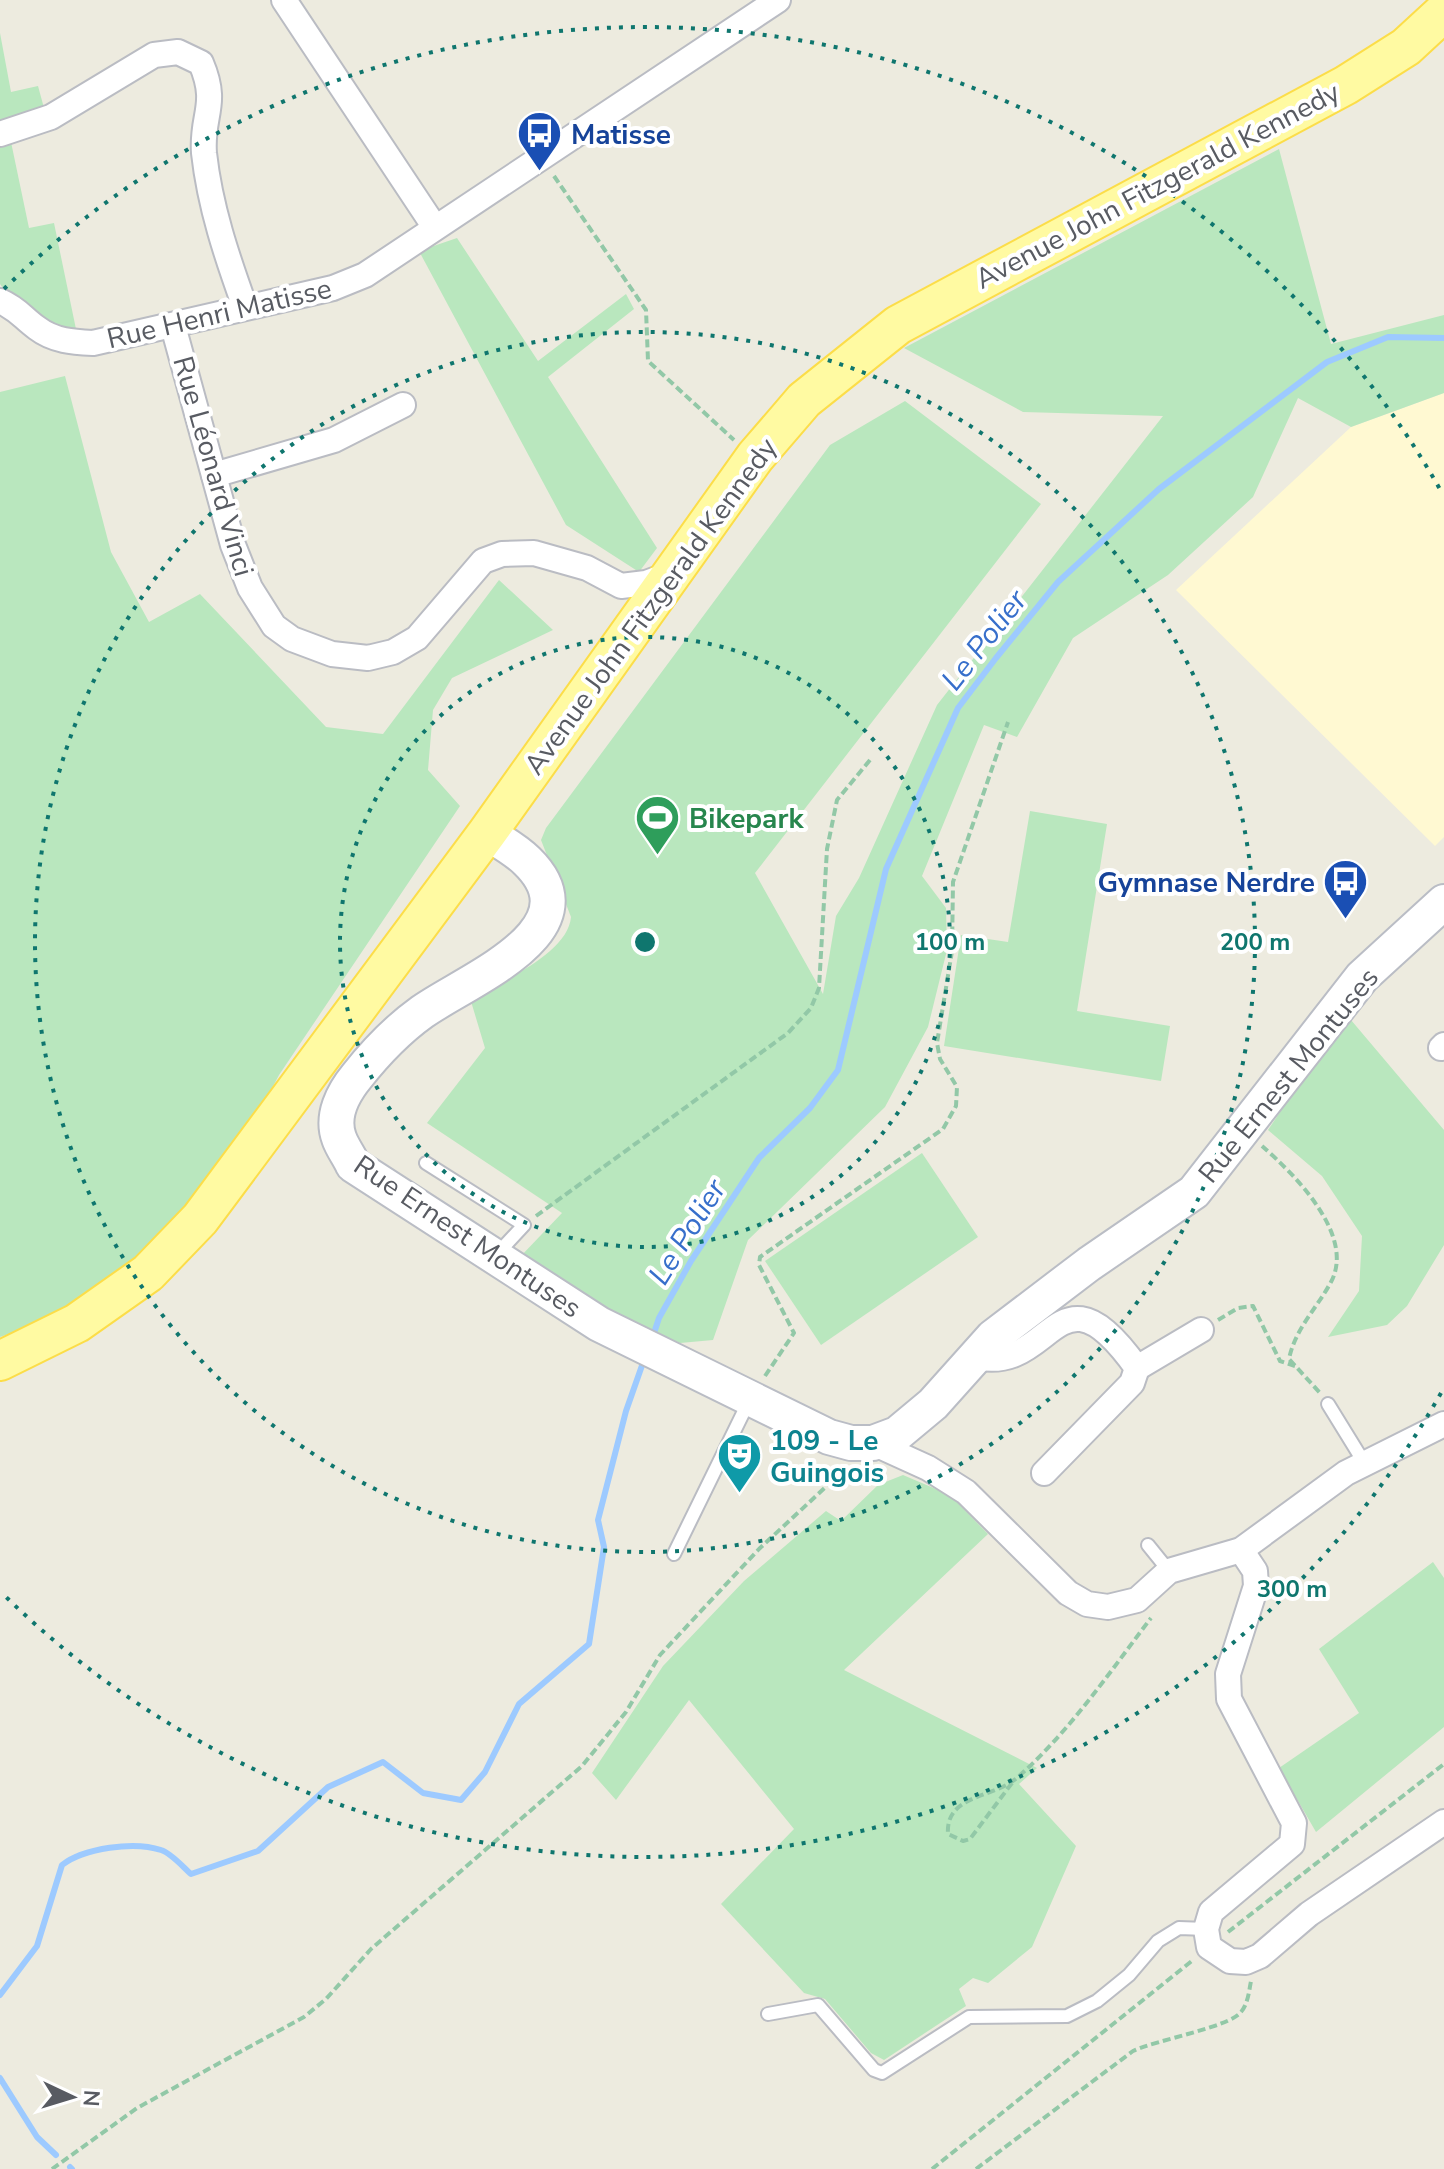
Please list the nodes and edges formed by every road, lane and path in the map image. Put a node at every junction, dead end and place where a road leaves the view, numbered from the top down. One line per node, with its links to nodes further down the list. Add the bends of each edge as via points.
1 (285, 0): 6 (street)
2 (778, 0): 5 (street, Rue Henri Matisse)
3 (1444, 12): 11 (main road, Avenue John Fitzgerald Kennedy, via 1406,47 1346,85 898,325 804,400)
4 (0, 134): 8 (street, via 51,117 154,55 178,52 201,63 211,88 204,148 210,199)
5 (541, 156): 6 (street, Rue Henri Matisse); 11 (path, via 646,310 648,361)
6 (434, 226): 8 (street, Rue Henri Matisse, via 365,275 333,288)
7 (0, 301): 9 (street, Rue Henri Matisse, via 66,342 93,343)
8 (245, 307): 9 (street, Rue Henri Matisse)
9 (173, 326): 12 (street, Rue Léonard Vinci)
10 (403, 405): 12 (street, via 334,440)
11 (755, 457): 13 (main road, Avenue John Fitzgerald Kennedy)
12 (214, 475): 13 (street, Rue Léonard Vinci, via 250,588 274,626 332,654 368,658 417,638 483,561 502,554 534,553 587,568 621,586)
13 (670, 574): 16 (main road, Avenue John Fitzgerald Kennedy)
14 (1008, 722): 27 (path, via 953,882 952,951 937,1043 957,1087 956,1106 943,1129 760,1257 759,1265 794,1333)
15 (870, 760): 20 (path, via 837,800 827,849 819,988 811,1008 788,1033)
16 (487, 833): 21 (street, Rue Ernest Montuses, via 526,860 541,878 549,899 538,935 422,1012 378,1050 346,1089 337,1113 338,1137 353,1165); 24 (main road, Avenue John Fitzgerald Kennedy, via 200,1219 148,1273 89,1315)
17 (1444, 902): 18 (street, Rue Ernest Montuses, via 1362,977)
18 (1245, 1131): 23 (street, Rue Ernest Montuses, via 1194,1192 1089,1264 993,1337); 25 (path, via 1309,1192 1332,1234 1337,1262 1333,1280 1293,1342 1289,1359)
19 (426, 1163): 20 (lane)
20 (524, 1225): 21 (lane)
21 (495, 1257): 27 (street, Rue Ernest Montuses, via 630,1341)
22 (1201, 1330): 25 (path, via 1238,1308 1253,1306 1280,1361); 26 (street)
23 (976, 1357): 26 (street, via 997,1362 1009,1358 1067,1320 1082,1319 1102,1325); 30 (street, Rue Ernest Montuses, via 933,1404 897,1434)
24 (0, 1361)
25 (1297, 1367): 28 (path)
26 (1137, 1368): 32 (street, via 1132,1383)
27 (750, 1398): 30 (street, Rue Ernest Montuses, via 829,1437); 35 (lane)
28 (1328, 1404): 31 (lane)
29 (1442, 1428): 31 (street)
30 (873, 1443): 36 (street, via 966,1492 1068,1593 1087,1604 1108,1607 1137,1600); 44 (path, via 759,1549 660,1655 626,1712 582,1766 371,1949 326,1999 304,2017 137,2108)
31 (1365, 1464): 34 (street)
32 (1044, 1473)
33 (1148, 1545): 36 (lane)
34 (1241, 1550): 36 (street); 41 (street, via 1255,1571 1256,1586 1228,1674 1229,1699 1294,1823 1292,1844 1211,1912)
35 (674, 1554)
36 (1169, 1571)
37 (1160, 1606): 39 (path, via 1055,1745)
38 (1444, 1764): 41 (path)
39 (1012, 1783): 39 (path, via 970,1839 948,1834 953,1811)
40 (1444, 1822): 42 (street, via 1309,1914)
41 (1208, 1938): 42 (street, via 1230,1961); 43 (lane, via 1179,1928 1158,1941 1097,2001 1067,2016 969,2017 882,2073 818,2005); 45 (path)
42 (1254, 1959): 46 (path, via 1249,1995 1231,2020 1133,2051)
43 (768, 2014)
44 (52, 2169)
45 (932, 2169)
46 (976, 2169)

